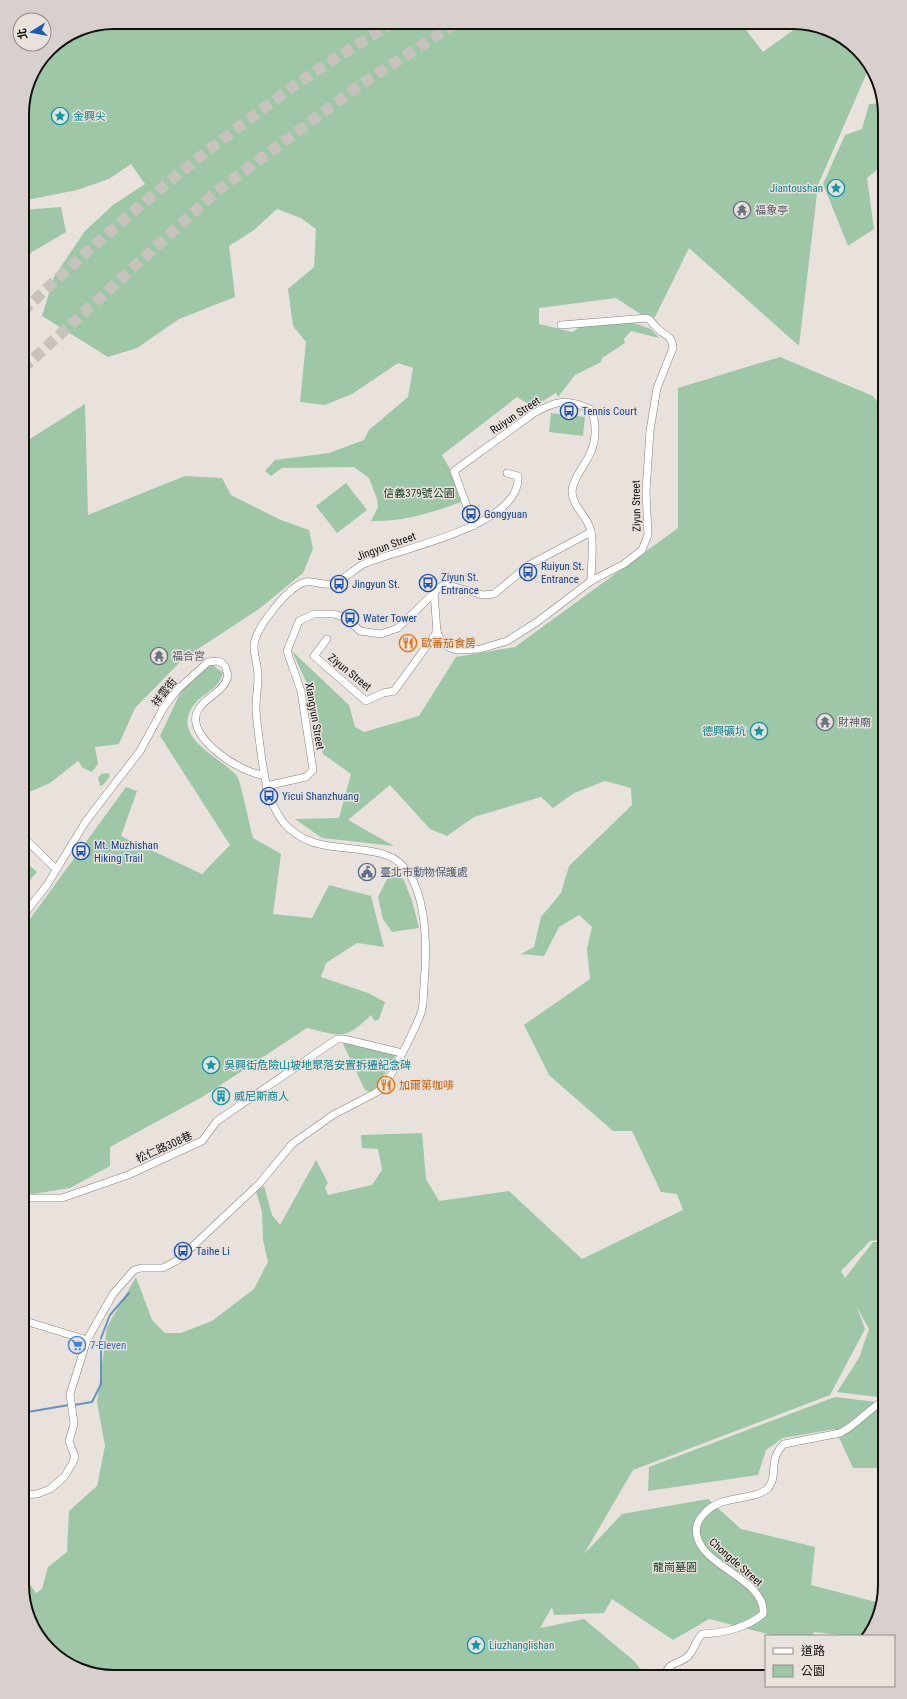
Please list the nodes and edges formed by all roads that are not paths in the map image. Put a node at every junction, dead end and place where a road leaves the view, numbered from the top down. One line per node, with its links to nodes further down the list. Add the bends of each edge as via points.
1 (561, 325): 5 (street, Ziyun Street, via 646,318 669,335 673,348 657,388 650,431 646,491 648,536 642,550 624,564)
2 (507, 473): 3 (street, Jingyun Street, via 518,476 519,486 515,494 496,513)
3 (474, 526): 4 (street, Ruiyun Street, via 454,471 534,413 559,402 570,402 590,409 595,418 589,456 572,490 574,501 586,518); 9 (street, Jingyun Street, via 365,563 331,584 306,581 285,596 268,617 254,644 258,676 256,708)
4 (591, 532): 5 (street, Ruiyun Street); 6 (street, Xiangyun Street, via 529,566 494,594 483,595 448,585)
5 (591, 581): 7 (street, Ziyun Street, via 537,622 499,644 480,649 450,649 443,645)
6 (434, 592): 7 (street); 10 (street, Xiangyun Street, via 398,628 381,634 360,631 346,618 334,614 314,614 300,621 287,651 301,691 313,770 306,777)
7 (437, 632): 8 (street, Ziyun Street, via 394,691 366,701 314,656)
8 (327, 639)
9 (264, 775): 10 (street, Jingyun Street); 12 (street, 祥雲街, via 253,774 235,764 205,740 197,729 196,718 199,708 222,688 228,676 222,663 208,662 164,707 140,751 86,821)
10 (266, 786): 14 (street, Jingyun Street, via 279,816 296,833 317,844 388,855 406,870 414,882 421,904 426,963 422,1011)
11 (29, 843): 12 (street)
12 (56, 869): 13 (street)
13 (29, 908)
14 (402, 1053): 15 (street, 松仁路308巷, via 337,1039 217,1121 202,1142 120,1178 62,1198); 17 (street, Jingyun Street, via 386,1084 377,1092 333,1115 292,1144 260,1184 178,1260 163,1268 134,1270 113,1294)
15 (29, 1198)
16 (29, 1322): 17 (street)
17 (87, 1340): 19 (street, Jingyun Street, via 70,1394 74,1424 69,1441 75,1457 64,1477 50,1488)
18 (878, 1404): 20 (street, Chongde Street, via 840,1433 784,1444 774,1460 772,1480 768,1487 761,1493 712,1506 701,1517 696,1529 701,1547 761,1598 763,1614 756,1620 724,1633 702,1634 690,1654)
19 (29, 1494)
20 (666, 1670)

